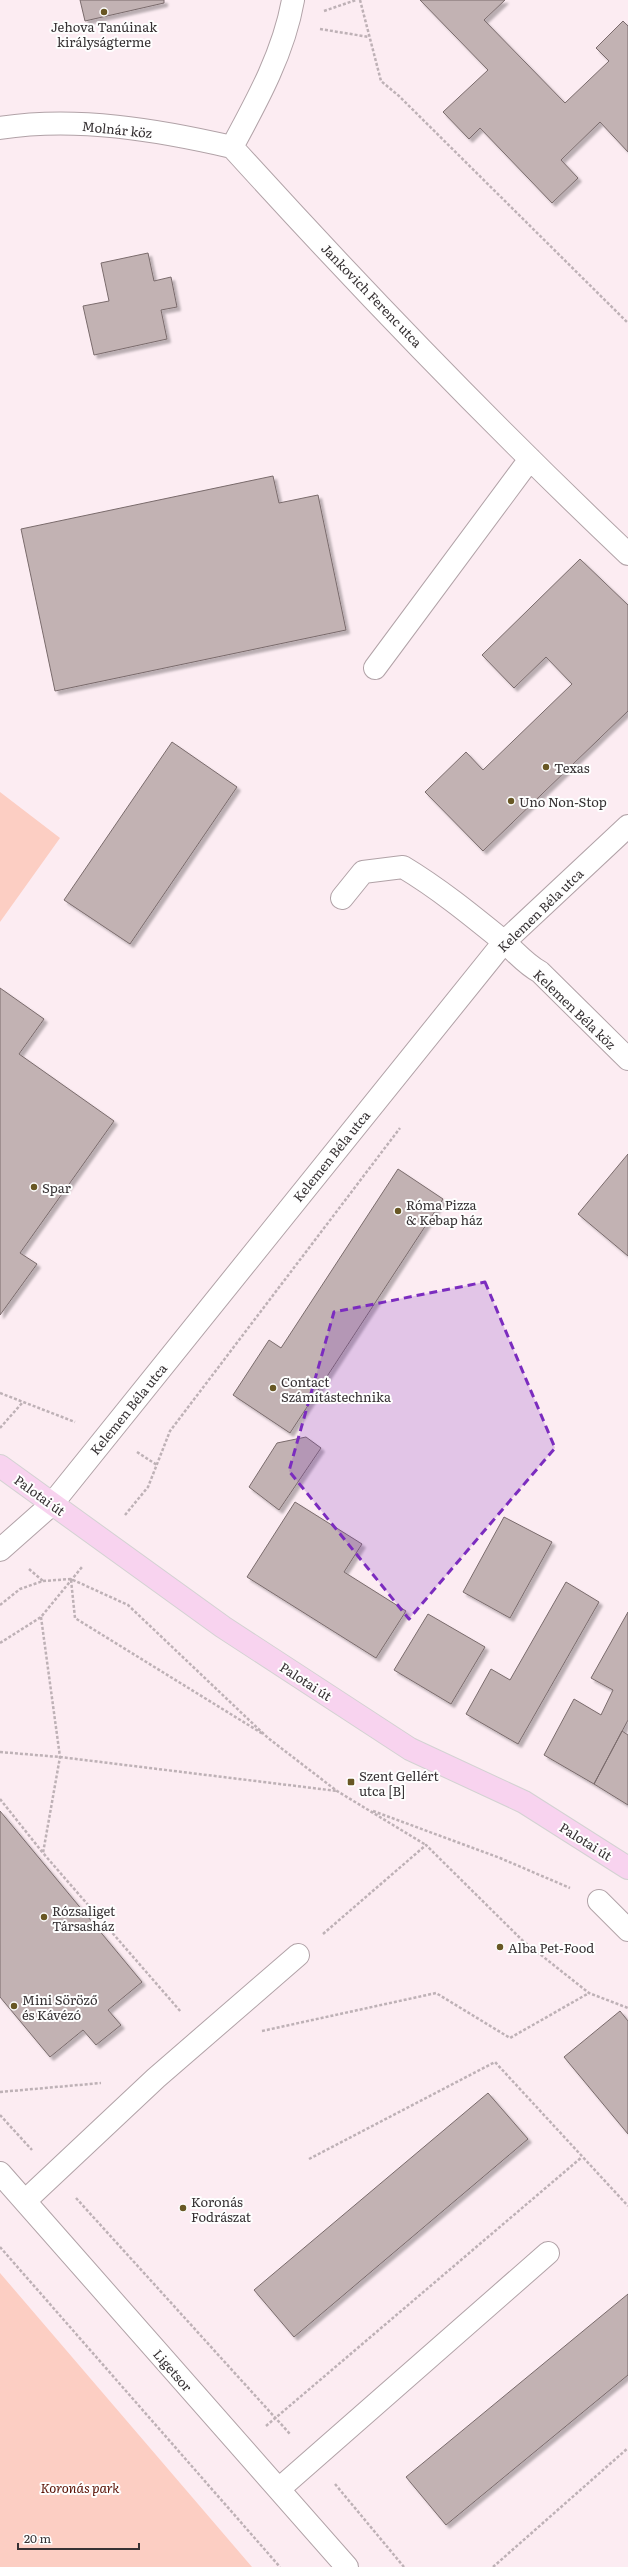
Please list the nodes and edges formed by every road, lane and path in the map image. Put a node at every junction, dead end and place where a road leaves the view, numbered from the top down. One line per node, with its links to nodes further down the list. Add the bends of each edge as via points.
1 (293, 0): 4 (street)
2 (356, 0): 4 (path)
3 (360, 0): 5 (path)
4 (289, 23): 5 (path); 7 (street, via 256,102)
5 (369, 37): 8 (path, via 381,82 399,96)
6 (0, 128): 7 (street, Molnár köz, via 17,125 85,124 190,138)
7 (232, 147): 9 (street, Jankovich Ferenc utca)
8 (628, 323)
9 (530, 459): 10 (street, Jankovich Ferenc utca); 11 (street)
10 (628, 554)
11 (375, 668)
12 (628, 826): 14 (street, Kelemen Béla utca)
13 (342, 898): 14 (street, Kelemen Béla köz, via 363,872 403,867 432,885)
14 (504, 942): 15 (street, Kelemen Béla köz, via 540,972); 20 (street, Kelemen Béla utca)
15 (628, 1059)
16 (401, 1126): 21 (path, via 170,1431 148,1488)
17 (23, 1402): 18 (path)
18 (0, 1428)
19 (0, 1466): 20 (main road, Palotai út)
20 (52, 1504): 21 (main road, Palotai út); 22 (street, Kelemen Béla utca)
21 (104, 1541): 35 (main road, Palotai út, via 223,1627 410,1749 524,1802)
22 (0, 1550)
23 (71, 1579): 24 (path, via 43,1581 20,1589); 25 (path); 27 (path, via 128,1605); 27 (path, via 75,1618)
24 (0, 1605)
25 (41, 1617): 26 (path); 29 (path)
26 (0, 1643)
27 (268, 1738): 30 (path)
28 (0, 1752): 29 (path)
29 (60, 1757): 30 (path); 34 (path)
30 (337, 1792): 32 (path)
31 (0, 1799): 34 (path)
32 (367, 1809): 33 (path); 36 (path, via 500,1858)
33 (426, 1845): 38 (path); 39 (path, via 522,1940)
34 (43, 1853): 42 (path)
35 (628, 1868)
36 (599, 1901): 37 (street)
37 (628, 1930)
38 (298, 1955): 42 (street)
39 (589, 1993): 40 (path); 41 (path, via 510,2038 436,1993)
40 (628, 2008)
41 (256, 2032)
42 (203, 2037): 43 (street)
43 (156, 2078): 44 (path); 49 (street)
44 (0, 2092)
45 (0, 2115): 49 (path)
46 (582, 2157): 47 (path, via 495,2062); 51 (path); 54 (path)
47 (309, 2159)
48 (0, 2173): 50 (street, Ligetsor)
49 (55, 2174): 50 (street); 54 (path)
50 (25, 2202): 55 (street, Ligetsor)
51 (628, 2206)
52 (0, 2247): 59 (path)
53 (548, 2253): 57 (street)
54 (274, 2418): 55 (path); 57 (path)
55 (241, 2447): 58 (street, Ligetsor)
56 (628, 2448): 62 (path)
57 (314, 2458): 58 (street); 61 (path)
58 (279, 2489): 60 (street, Ligetsor)
59 (280, 2567)
60 (347, 2567)
61 (404, 2567)
62 (493, 2567)

